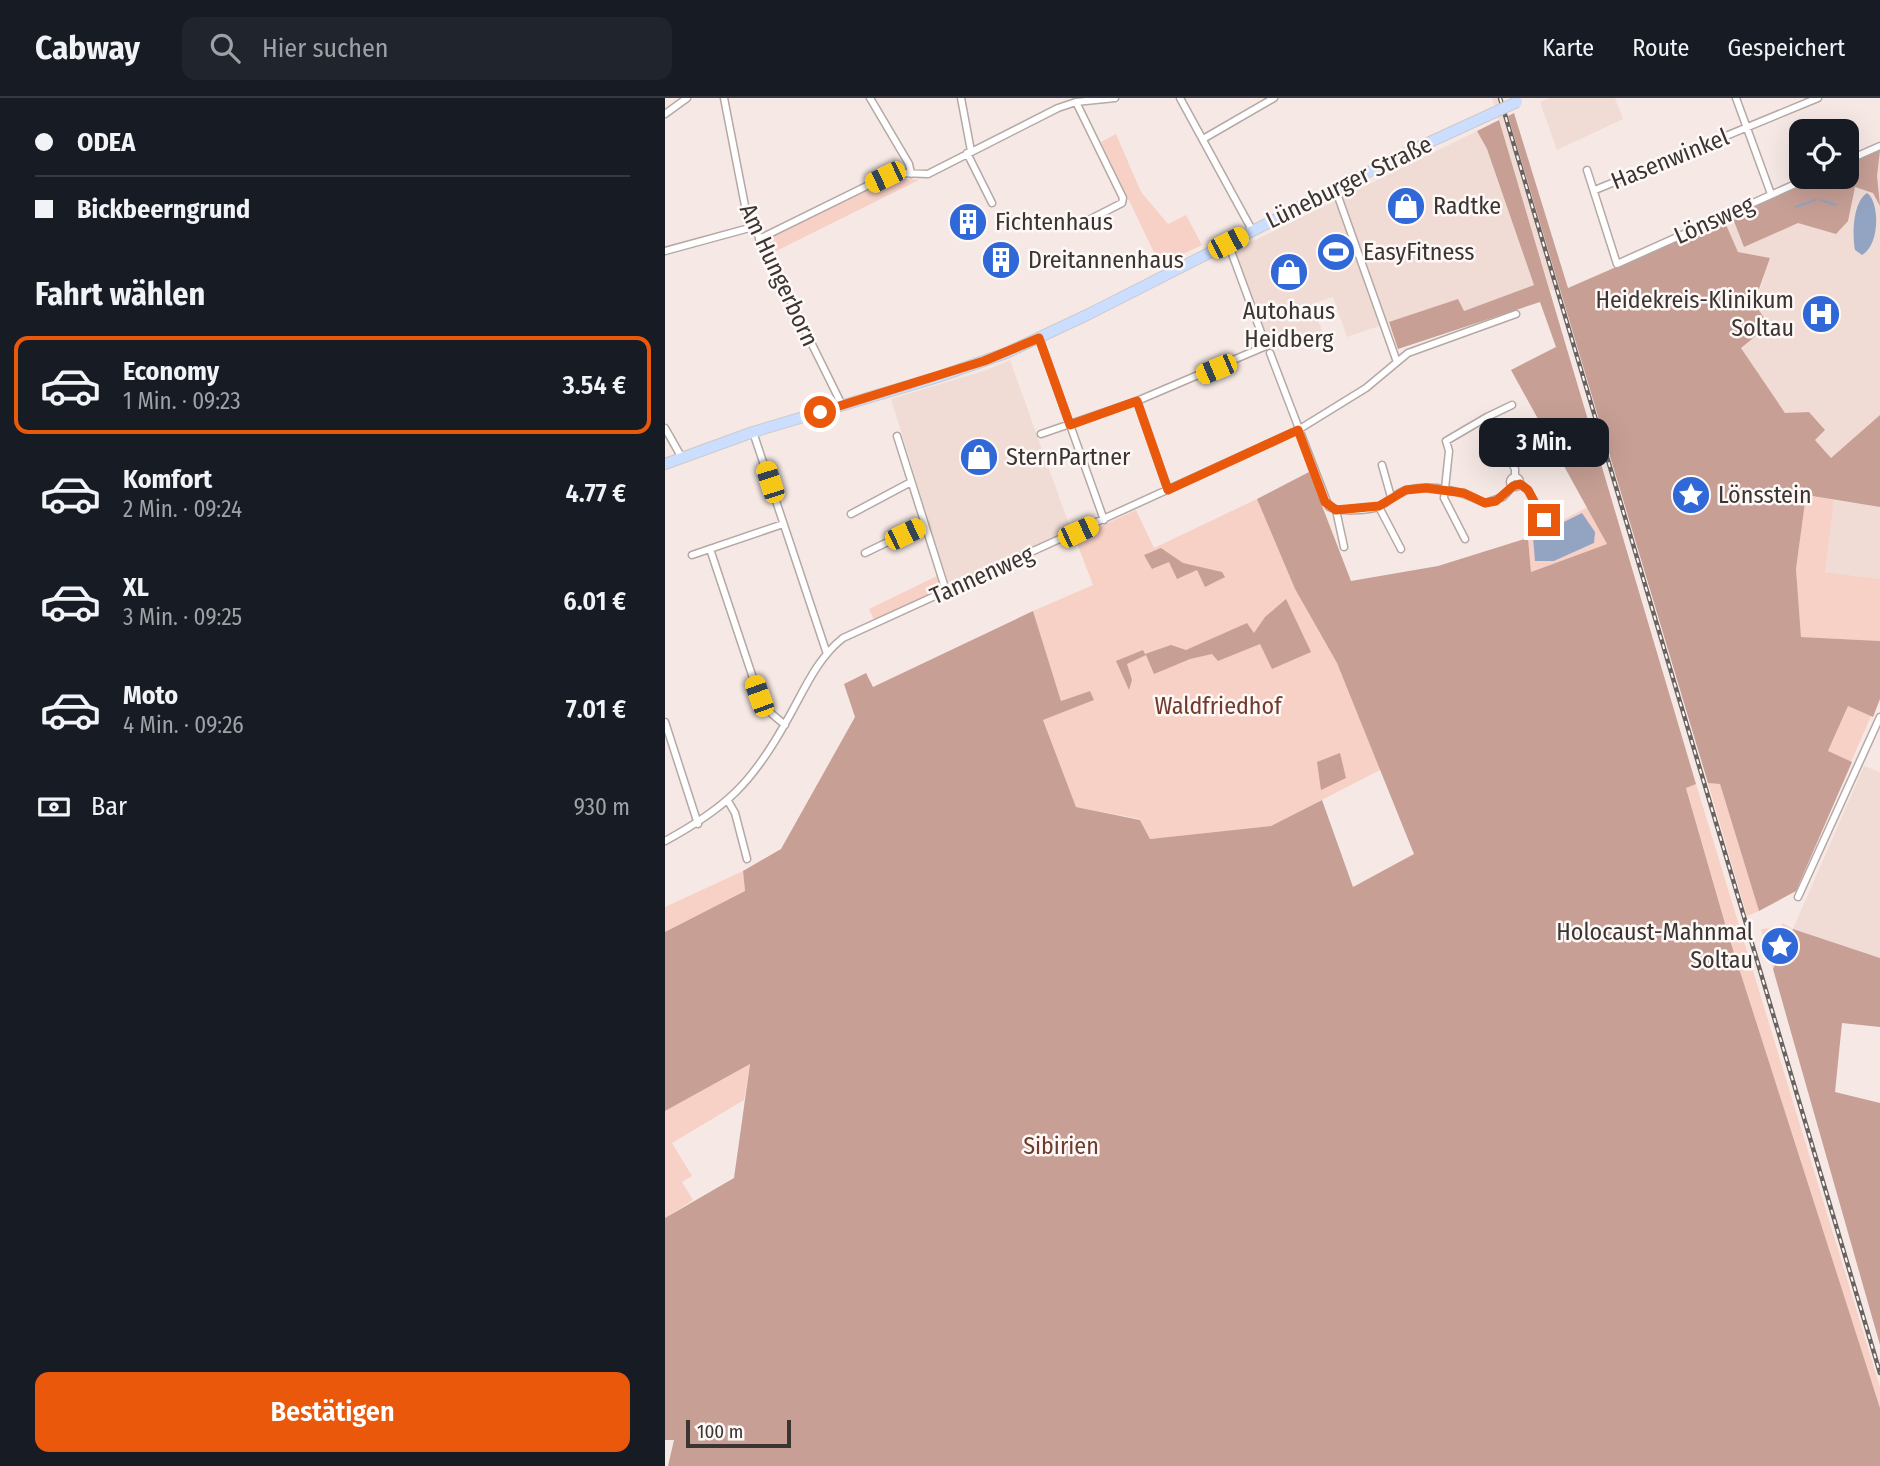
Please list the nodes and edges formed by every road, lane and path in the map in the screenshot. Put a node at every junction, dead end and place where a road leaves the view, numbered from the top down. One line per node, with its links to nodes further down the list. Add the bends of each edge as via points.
1 (687, 98): 12 (street)
2 (724, 98): 26 (street, Am Hungerborn, via 741,195)
3 (870, 98): 19 (street)
4 (961, 98): 16 (street)
5 (1115, 98): 11 (street)
6 (1180, 98): 14 (street)
7 (1274, 98): 14 (street)
8 (1737, 98): 13 (street, Hasenwinkel)
9 (1818, 98): 13 (street)
10 (1522, 100): 21 (main road, Lüneburger Straße, bridge)
11 (1076, 102): 16 (street); 25 (street, via 1123,198 1122,203)
12 (665, 114)
13 (1747, 128): 22 (street, Hasenwinkel); 23 (street, Hasenwinkel)
14 (1203, 139): 27 (street)
15 (1880, 146): 17 (street)
16 (969, 152): 19 (street, via 928,174); 24 (street)
17 (1859, 155)
18 (1587, 170): 22 (street, Hasenwinkel)
19 (911, 174): 28 (street, via 885,177)
20 (1789, 186): 23 (street, Lönsweg)
21 (1335, 188): 27 (main road, Lüneburger Straße); 35 (street)
22 (1595, 190): 31 (street, Hasenwinkel)
23 (1771, 194): 31 (street, Lönsweg)
24 (992, 203)
25 (1077, 226)
26 (753, 227): 28 (street, Am Hungerborn); 30 (street)
27 (1252, 230): 29 (main road, Lüneburger Straße)
28 (759, 239): 37 (street, Am Hungerborn)
29 (1228, 243): 33 (main road, Lüneburger Straße); 36 (street, via 1266,345)
30 (665, 251)
31 (1617, 264)
32 (1516, 314): 35 (street, Tannenweg, via 1418,349)
33 (1039, 338): 37 (main road, Lüneburger Straße, via 984,361); 40 (street)
34 (1269, 353): 42 (street)
35 (1397, 362): 42 (street, Tannenweg, via 1366,388)
36 (1137, 401): 40 (street); 52 (street)
37 (842, 405): 43 (main road, Lüneburger Straße)
38 (1512, 405): 39 (street)
39 (1487, 417): 50 (street, via 1515,469 1510,480); 51 (street, via 1446,441 1449,451)
40 (1070, 425): 44 (street); 57 (street)
41 (665, 428): 46 (street)
42 (1298, 430): 52 (street, Tannenweg); 55 (street, via 1325,502)
43 (753, 432): 46 (main road, Lüneburger Straße); 59 (street)
44 (1041, 434)
45 (897, 436): 49 (street)
46 (682, 458): 47 (main road, Lüneburger Straße)
47 (665, 464)
48 (1382, 465): 53 (street)
49 (911, 482): 56 (street); 60 (street)
50 (1516, 485): 51 (street, via 1503,497 1485,503); 58 (street, via 1528,490)
51 (1443, 488): 53 (street, via 1406,490); 61 (street)
52 (1168, 490): 57 (street, Tannenweg)
53 (1391, 497): 54 (street)
54 (1379, 506): 55 (street); 64 (street)
55 (1336, 510): 62 (street)
56 (851, 514)
57 (1104, 520): 67 (street, Tannenweg)
58 (1544, 520)
59 (783, 524): 63 (street); 68 (street)
60 (925, 524): 65 (street); 67 (street)
61 (1465, 540)
62 (1344, 547)
63 (711, 549): 66 (street); 71 (street, via 759,696)
64 (1401, 549)
65 (865, 553)
66 (692, 555)
67 (946, 591): 68 (street, Tannenweg, via 843,638)
68 (826, 651): 71 (street, Tannenweg)
69 (1880, 717): 76 (street)
70 (665, 722): 73 (street)
71 (785, 725): 72 (street, Tannenweg, via 762,762)
72 (728, 801): 73 (street, Tannenweg); 75 (street)
73 (698, 824): 74 (street, Tannenweg)
74 (665, 841)
75 (747, 859)
76 (1798, 897)

